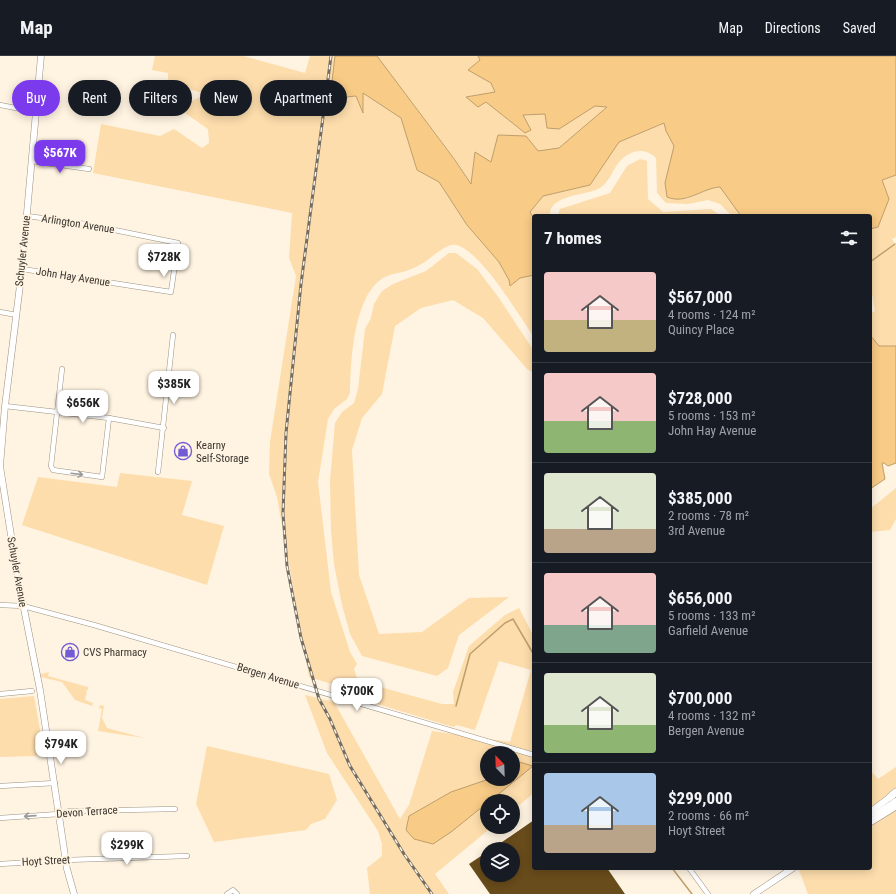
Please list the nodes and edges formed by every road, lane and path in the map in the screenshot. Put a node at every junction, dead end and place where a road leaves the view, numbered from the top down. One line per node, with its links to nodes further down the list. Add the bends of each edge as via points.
1 (41, 56): 2 (main road, Schuyler Avenue)
2 (39, 80)
3 (0, 105): 4 (street)
4 (12, 107)
5 (36, 116): 6 (main road, Schuyler Avenue)
6 (32, 161): 7 (street); 8 (main road, Schuyler Avenue)
7 (89, 169)
8 (27, 216): 9 (main road, Schuyler Avenue); 10 (street, Arlington Avenue, via 85,224 178,243)
9 (22, 268): 10 (street, John Hay Avenue); 12 (main road, Schuyler Avenue)
10 (171, 292)
11 (0, 312): 12 (street)
12 (17, 315): 15 (main road, Schuyler Avenue)
13 (173, 334): 18 (street)
14 (62, 369): 16 (street)
15 (5, 406): 16 (street); 21 (main road, Schuyler Avenue, via 1,475)
16 (58, 412): 17 (street); 17 (street, one-way to 17, via 51,466 53,470 102,477)
17 (108, 418): 18 (street)
18 (164, 428): 19 (street)
19 (158, 472)
20 (0, 605): 21 (street, Bergen Avenue)
21 (23, 606): 24 (street, Bergen Avenue); 25 (main road, Schuyler Avenue)
22 (32, 691): 23 (street)
23 (0, 694)
24 (532, 754)
25 (55, 784): 26 (street); 31 (main road, Schuyler Avenue)
26 (0, 786)
27 (895, 796): 30 (main road); 32 (main road)
28 (896, 806): 34 (highway)
29 (175, 809): 31 (street, Devon Terrace, via 70,811)
30 (872, 811)
31 (59, 814): 33 (street, Devon Terrace, one-way to 33); 36 (main road, Schuyler Avenue)
32 (872, 817)
33 (0, 818)
34 (872, 821)
35 (187, 856): 36 (street, Hoyt Street)
36 (66, 860): 37 (street, Hoyt Street); 40 (main road, Schuyler Avenue)
37 (0, 864)
38 (690, 870): 43 (street)
39 (790, 870): 44 (main road)
40 (74, 894)
41 (227, 894): 42 (street, via 233,890)
42 (237, 894)
43 (708, 894)
44 (754, 894)

